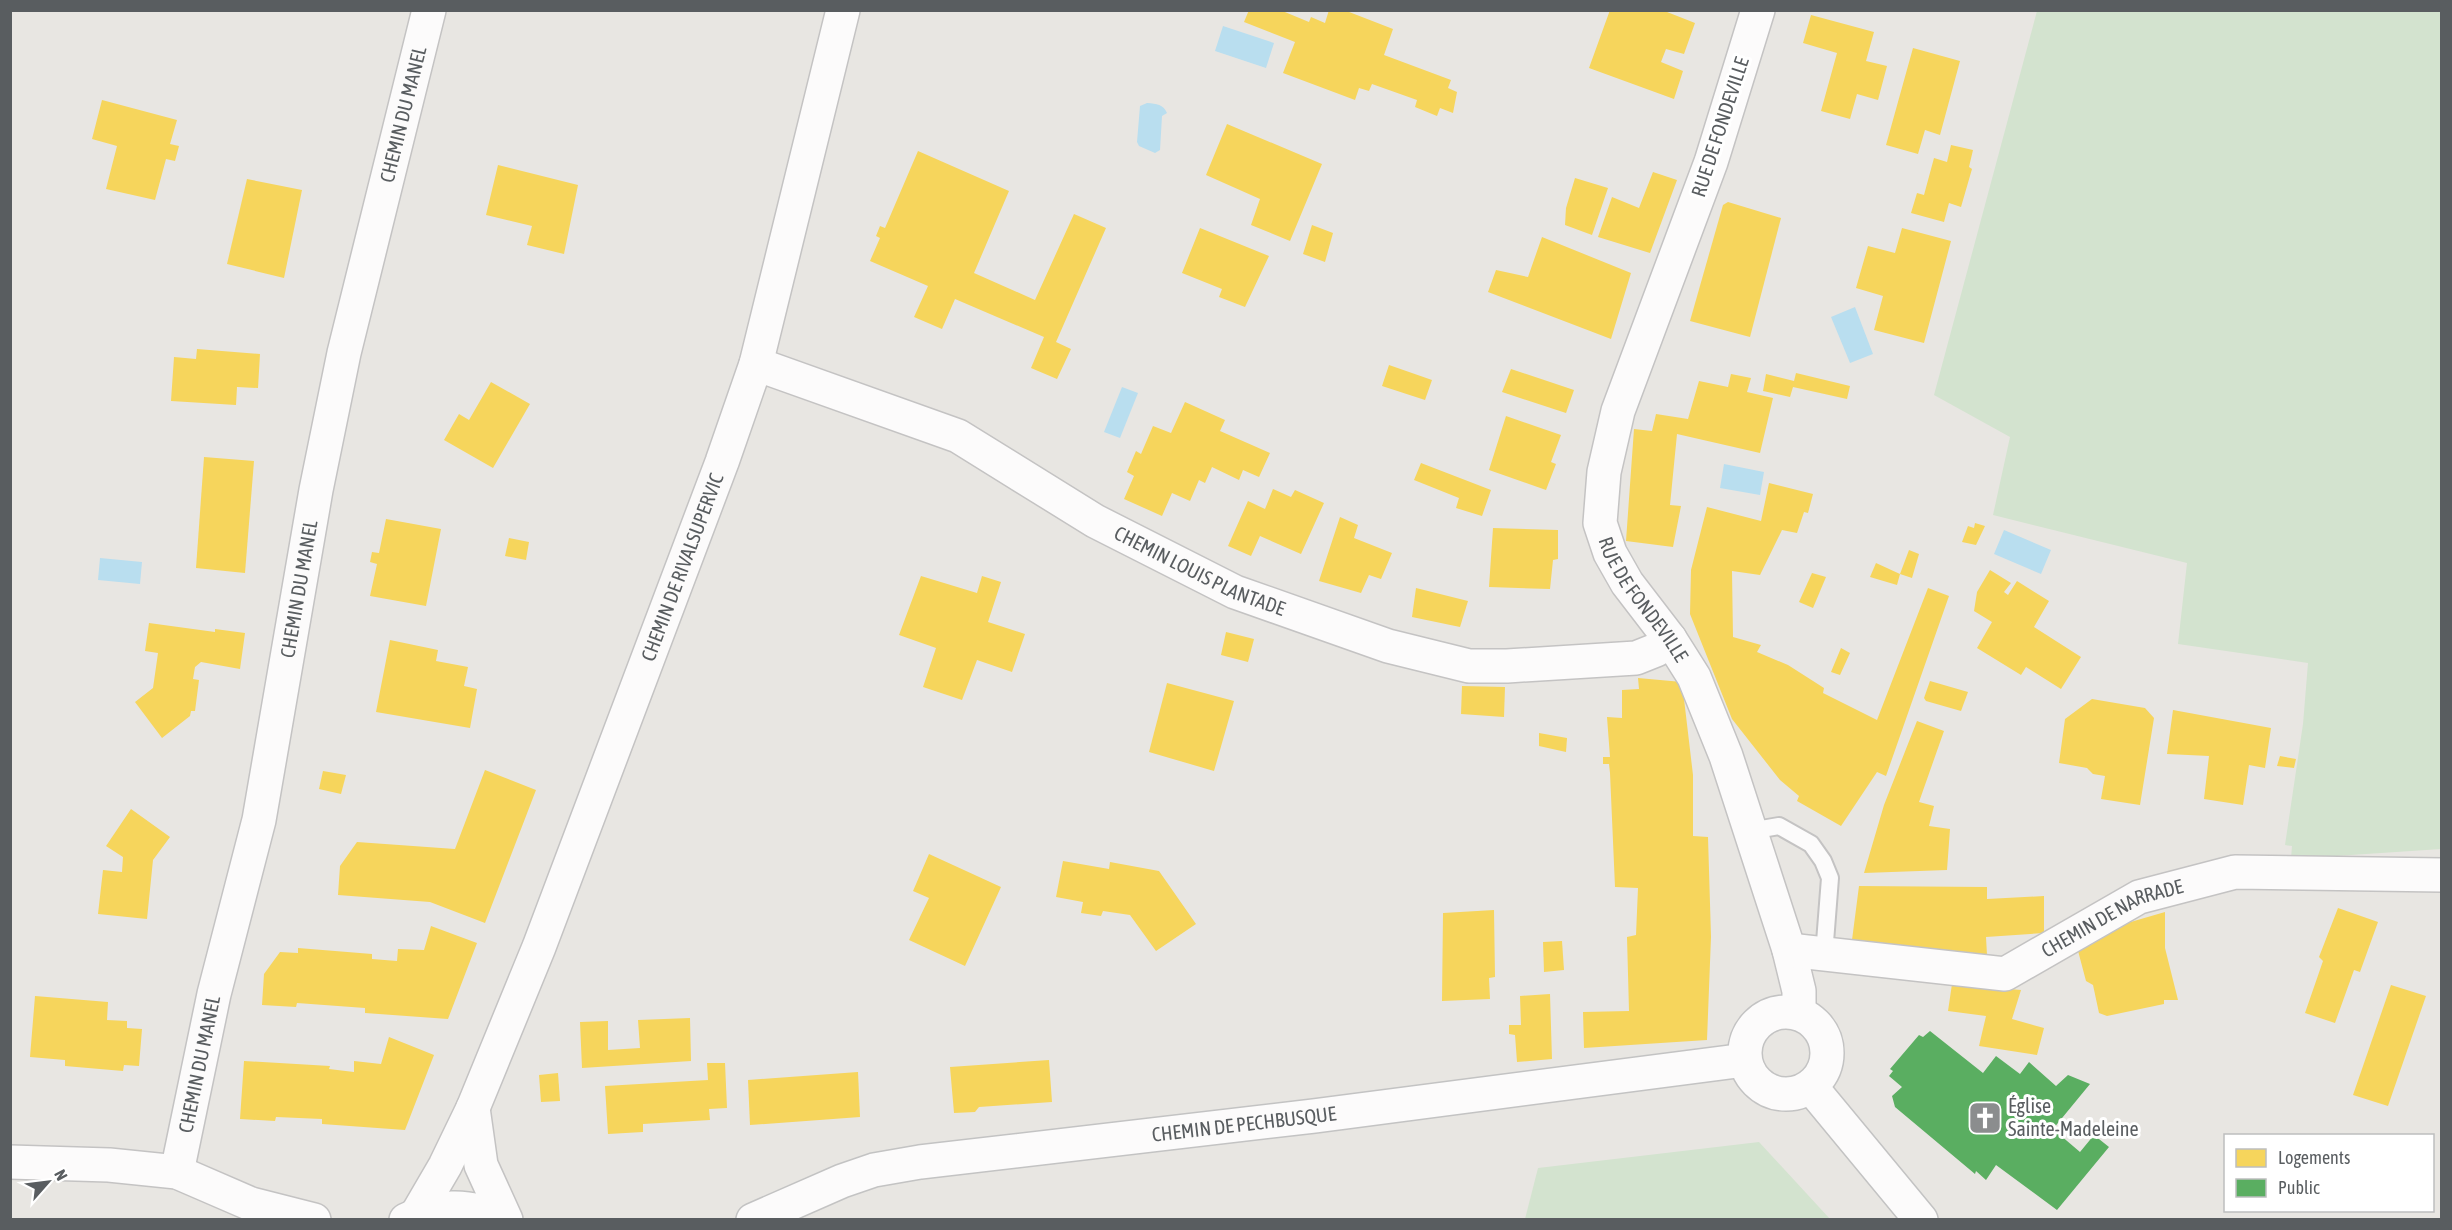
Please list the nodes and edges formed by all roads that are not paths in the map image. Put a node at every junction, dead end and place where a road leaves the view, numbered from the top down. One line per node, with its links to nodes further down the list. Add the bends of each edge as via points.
1 (429, 10): 15 (street, CHEMIN DU MANEL, via 344,353 316,490 259,820 214,994)
2 (843, 10): 4 (street, CHEMIN DE RIVALSUPERVIC)
3 (1758, 10): 5 (street, RUE DE FONDEVILLE, via 1711,162 1618,411 1604,472 1600,523 1610,553 1627,583)
4 (756, 364): 5 (street, CHEMIN LOUIS PLANTADE, via 958,436 1095,521 1234,591 1388,646 1469,666 1508,666 1636,657 1656,650); 13 (street, CHEMIN DE RIVALSUPERVIC, via 599,790)
5 (1670, 639): 6 (street, RUE DE FONDEVILLE, via 1694,676)
6 (1750, 831): 8 (street, RUE DE FONDEVILLE); 9 (lane, via 1779,826 1811,844 1823,861 1830,878)
7 (2442, 875): 9 (street, CHEMIN DE NARRADE, via 2235,872 2139,897 2005,974)
8 (1789, 950): 9 (street, CHEMIN DE NARRADE); 10 (street, RUE DE FONDEVILLE, via 1799,991)
9 (1824, 955)
10 (1799, 1013): 11 (street, via 1781,1012 1764,1018 1748,1036); 12 (street, via 1811,1019 1826,1040 1826,1066)
11 (1745, 1060): 12 (street, via 1765,1089 1789,1095); 21 (street, CHEMIN DE PECHBUSQUE, via 920,1162 874,1170 842,1181)
12 (1811, 1087): 22 (street)
13 (473, 1108): 17 (street, CHEMIN DE RIVALSUPERVIC, via 440,1176); 20 (street, via 481,1165)
14 (10, 1162): 15 (street)
15 (177, 1172): 16 (street)
16 (262, 1212): 18 (street)
17 (411, 1217): 19 (street, via 455,1207)
18 (314, 1220)
19 (498, 1220)
20 (506, 1220)
21 (753, 1220)
22 (1921, 1220)

